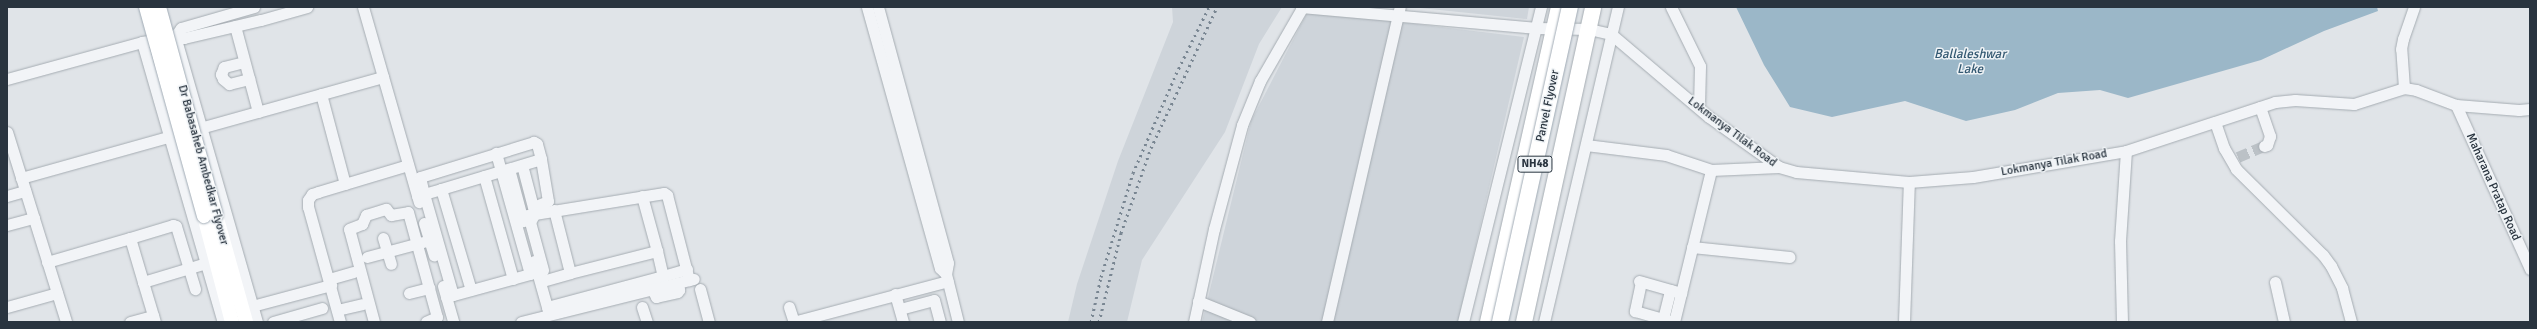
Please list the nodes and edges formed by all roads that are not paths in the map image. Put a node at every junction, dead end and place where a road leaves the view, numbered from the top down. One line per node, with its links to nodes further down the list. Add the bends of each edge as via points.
1 (146, 7): 62 (main road, Dr Babasaheb Ambedkar Flyover, bridge)
2 (159, 7): 62 (main road, Dr Babasaheb Ambedkar Flyover, bridge)
3 (254, 7): 23 (street, via 181,28)
4 (307, 7): 18 (street)
5 (363, 7): 26 (street)
6 (867, 7): 39 (street)
7 (878, 7): 39 (street)
8 (1301, 7): 17 (street); 100 (street, via 1260,82 1242,124)
9 (1541, 7): 19 (street)
10 (1559, 7): 20 (highway)
11 (1570, 7): 135 (highway, Panvel Flyover / NH48, bridge)
12 (1581, 7): 136 (highway, Panvel Flyover / NH48)
13 (1593, 7): 21 (highway)
14 (1618, 7): 22 (street)
15 (1671, 7): 33 (street, via 1700,66)
16 (2414, 7): 29 (street, via 2402,44)
17 (1398, 12): 19 (street); 132 (street)
18 (234, 26): 23 (street, via 184,38); 25 (street)
19 (1537, 28): 20 (street); 133 (street)
20 (1554, 29): 21 (street); 134 (highway)
21 (1588, 29): 22 (street); 137 (highway)
22 (1611, 34): 33 (street, Lokmanya Tilak Road); 41 (street)
23 (175, 36): 24 (street); 37 (street)
24 (142, 42): 27 (street); 40 (street)
25 (244, 62): 28 (street); 28 (street, via 224,67 221,74 223,80 229,84)
26 (383, 77): 30 (street); 46 (street)
27 (7, 79)
28 (249, 79): 35 (street)
29 (2404, 88): 31 (street); 32 (street, Lokmanya Tilak Road, via 2354,104 2295,100)
30 (321, 94): 35 (street); 54 (street)
31 (2456, 105): 34 (street); 79 (street, Maharana Pratap Road)
32 (2260, 107): 36 (street, Lokmanya Tilak Road); 42 (street, via 2270,136 2267,145)
33 (1698, 108): 48 (street, Lokmanya Tilak Road)
34 (2530, 109)
35 (258, 112): 37 (street)
36 (2215, 122): 43 (street, Lokmanya Tilak Road); 142 (street, via 2224,148 2235,158 2244,178 2323,255 2342,288)
37 (200, 128): 40 (street); 103 (street)
38 (7, 132): 52 (street)
39 (908, 135): 85 (street, via 948,263)
40 (170, 137): 52 (street); 76 (street)
41 (1586, 145): 50 (street, via 1666,155); 138 (street)
42 (2264, 146)
43 (2126, 150): 53 (street, Lokmanya Tilak Road, via 1973,177); 140 (street, via 2120,241)
44 (496, 153): 45 (street, via 534,142 537,144); 49 (street); 57 (street, via 422,174)
45 (541, 159): 47 (street); 47 (street, via 548,201 533,207)
46 (408, 165): 54 (street); 57 (street)
47 (522, 165): 49 (street)
48 (1778, 167): 50 (street); 53 (street, Lokmanya Tilak Road, via 1796,172)
49 (505, 170): 51 (street); 63 (street); 81 (street)
50 (1711, 170): 70 (street)
51 (484, 176): 55 (street); 86 (street)
52 (21, 178): 56 (street)
53 (1909, 182): 139 (street)
54 (345, 184): 89 (street, via 312,194 308,200)
55 (441, 189): 57 (street); 94 (street)
56 (25, 191): 58 (street); 64 (street)
57 (421, 195): 68 (street); 99 (street)
58 (7, 196)
59 (642, 196): 60 (street); 71 (street); 84 (street, via 664,193 667,195)
60 (554, 210): 61 (street); 82 (street)
61 (536, 213): 63 (street); 87 (street, via 530,222)
62 (210, 215): 115 (main road, Dr Babasaheb Ambedkar Flyover); 116 (main road, Dr Babasaheb Ambedkar Flyover)
63 (522, 216): 81 (street)
64 (34, 218): 65 (street); 75 (street)
65 (7, 226)
66 (130, 238): 75 (street); 78 (street, via 176,226); 88 (street)
67 (383, 238): 72 (street)
68 (429, 240): 69 (street); 99 (street)
69 (416, 244): 72 (street); 91 (street); 120 (street, via 406,211 391,215 386,209 366,215 362,224 350,227)
70 (1692, 247): 73 (street); 95 (street)
71 (657, 251): 82 (street); 83 (street)
72 (387, 252): 74 (street); 77 (street)
73 (1789, 257)
74 (367, 258)
75 (47, 262): 96 (street)
76 (206, 263): 78 (street); 114 (street)
77 (390, 264)
78 (188, 268): 88 (street); 92 (street)
79 (2530, 269)
80 (353, 272): 89 (street)
81 (534, 273): 86 (street); 107 (street)
82 (570, 273): 87 (street)
83 (664, 276): 84 (street); 107 (street)
84 (690, 276): 107 (street, via 678,283)
85 (947, 277): 98 (street); 129 (street)
86 (513, 279): 94 (street)
87 (546, 280): 107 (street)
88 (143, 282): 110 (street)
89 (330, 282): 103 (street); 109 (street)
90 (2275, 282): 141 (street)
91 (429, 288): 97 (street); 121 (street, via 437,317)
92 (195, 289)
93 (700, 289): 125 (street)
94 (471, 290): 99 (street)
95 (1676, 292): 111 (street); 111 (street, via 1640,282 1635,311)
96 (57, 293): 102 (street); 112 (street)
97 (409, 293)
98 (895, 294): 108 (street); 126 (street)
99 (449, 296): 122 (street)
100 (1198, 301): 130 (street); 131 (street)
101 (362, 304): 109 (street)
102 (7, 306)
103 (252, 306): 117 (street)
104 (642, 307): 124 (street)
105 (790, 307): 126 (street)
106 (322, 308): 118 (street)
107 (549, 309): 123 (street)
108 (900, 309): 127 (street); 128 (street, via 934,300)
109 (337, 310): 119 (street)
110 (154, 319): 113 (street)
111 (1670, 321)
112 (66, 322)
113 (130, 322)
114 (223, 322)
115 (232, 322)
116 (246, 322)
117 (257, 322)
118 (273, 322)
119 (340, 322)
120 (374, 322)
121 (426, 322)
122 (453, 322)
123 (521, 322)
124 (647, 322)
125 (709, 322)
126 (793, 322)
127 (903, 322)
128 (940, 322)
129 (958, 322)
130 (1194, 322)
131 (1250, 322)
132 (1327, 322)
133 (1462, 322)
134 (1488, 322)
135 (1500, 322)
136 (1512, 322)
137 (1524, 322)
138 (1544, 322)
139 (1904, 322)
140 (2122, 322)
141 (2284, 322)
142 (2351, 322)

